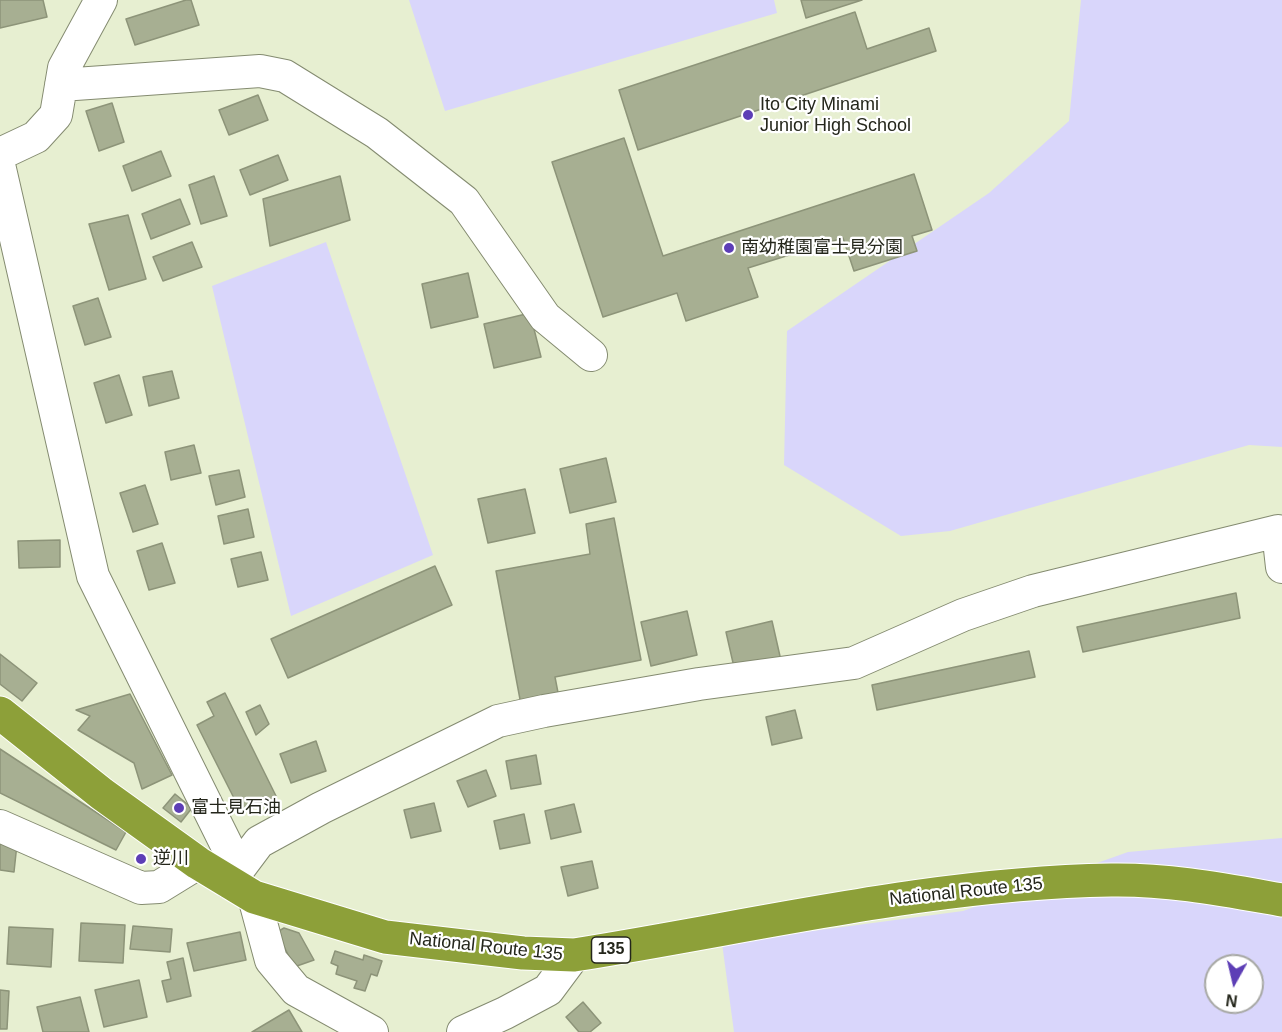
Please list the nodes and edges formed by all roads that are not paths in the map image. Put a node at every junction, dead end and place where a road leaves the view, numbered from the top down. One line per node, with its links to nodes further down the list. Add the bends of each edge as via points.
1 (101, 0): 2 (street, via 64,68)
2 (62, 85): 3 (street, via 56,115 36,137); 5 (street, via 260,71 285,75 377,133 464,201 545,317)
3 (0, 154)
4 (0, 169): 10 (street, via 93,576 231,854)
5 (591, 356)
6 (1282, 567): 10 (street, via 1278,531 1033,591 963,615 854,663 699,684 498,721 259,842)
7 (0, 713): 9 (highway, National Route 135 / 135)
8 (0, 826): 9 (street, via 141,888 159,887)
9 (198, 863): 10 (highway, National Route 135 / 135)
10 (241, 890): 12 (highway, National Route 135 / 135, via 385,937); 13 (street, via 271,960 296,990)
11 (1282, 900): 12 (highway, National Route 135 / 135, via 1179,883 1113,880 1027,884 906,898)
12 (573, 955): 14 (street, via 548,990)
13 (372, 1032)
14 (463, 1032)

